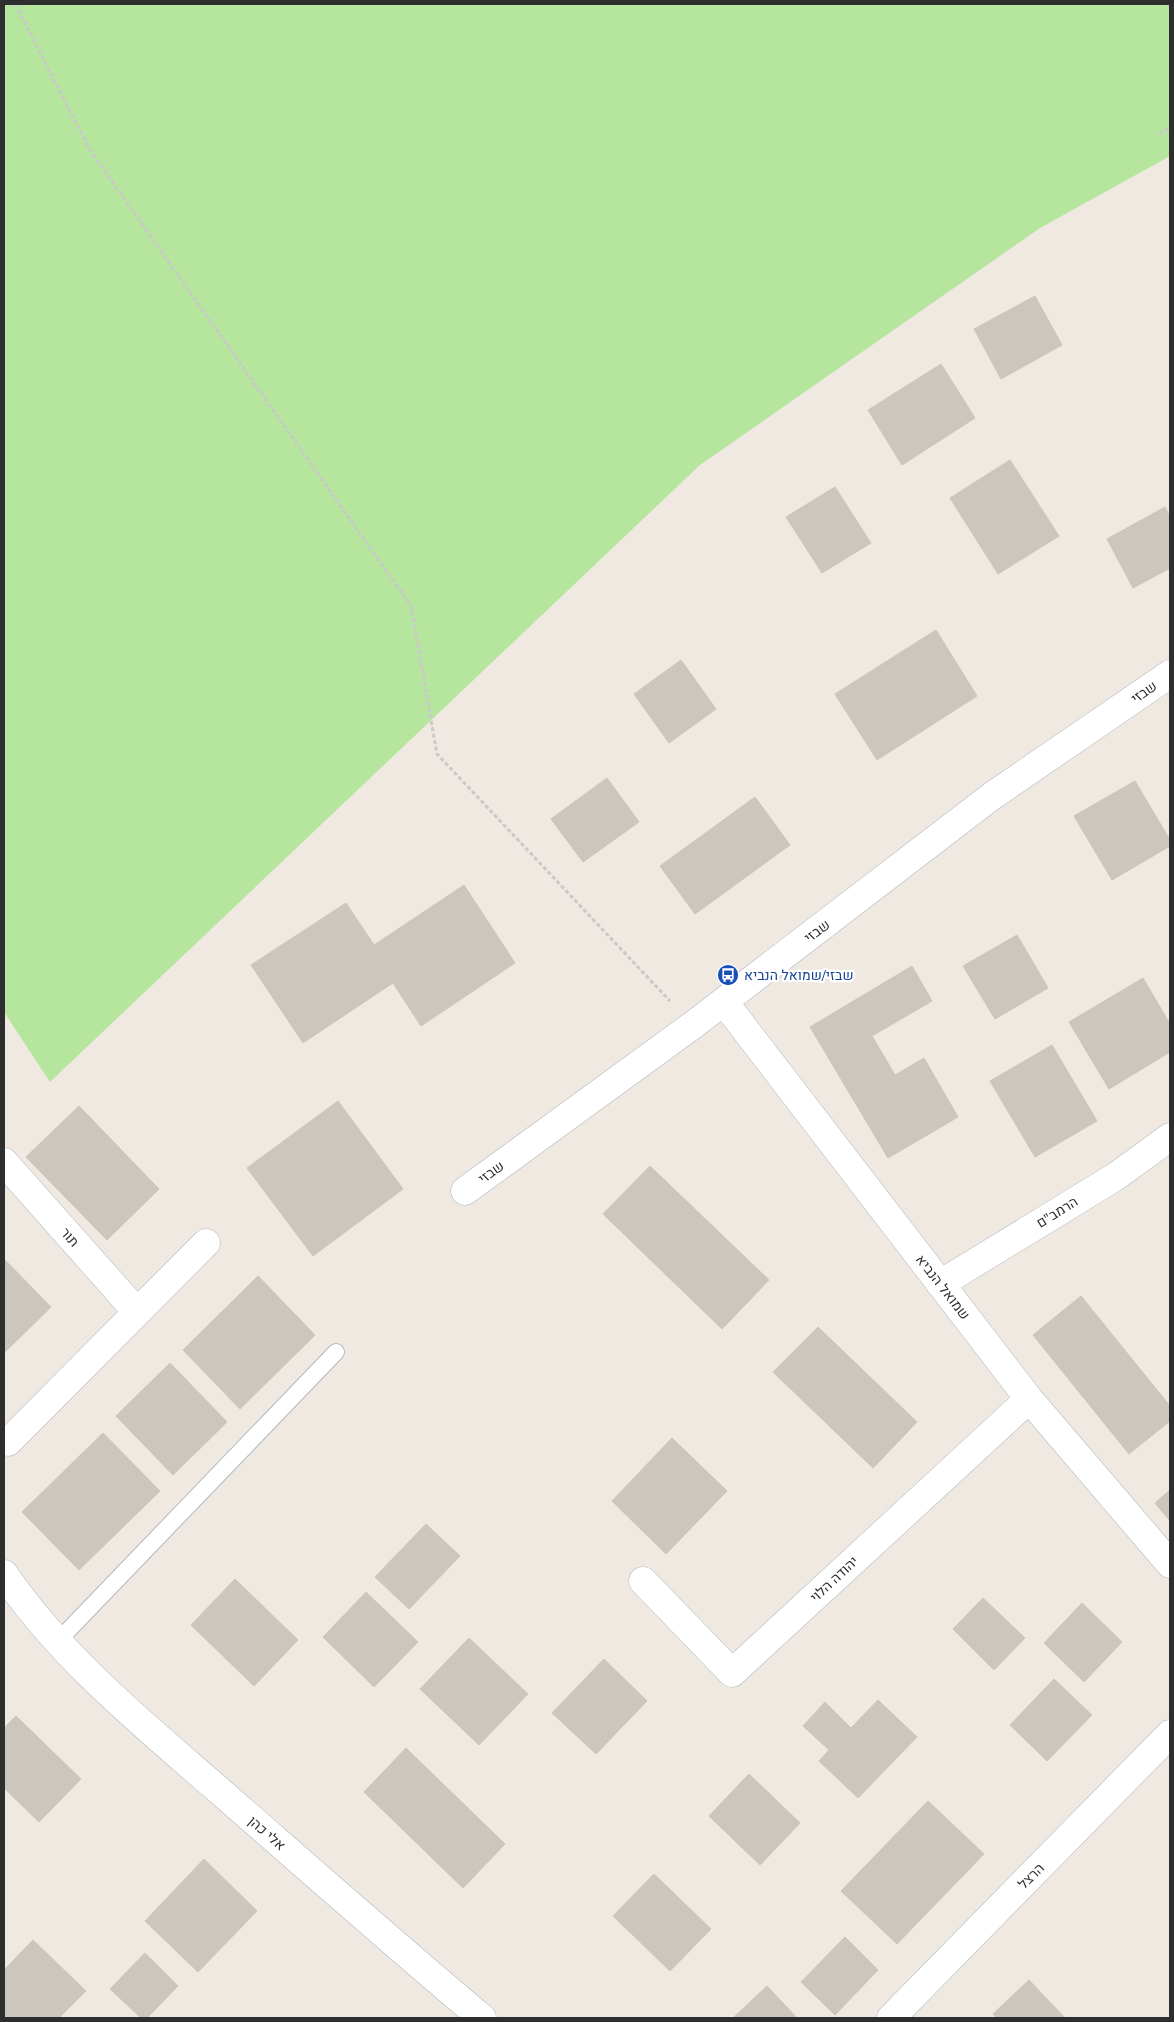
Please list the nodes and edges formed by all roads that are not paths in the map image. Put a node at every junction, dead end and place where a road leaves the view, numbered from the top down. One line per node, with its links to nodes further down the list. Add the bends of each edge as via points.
1 (1170, 674): 2 (street, שבזי, via 992,796)
2 (724, 1002): 5 (street, שבזי); 7 (street, שמואל הנביא)
3 (1170, 1137): 7 (street, הרמב"ם, via 1115,1176)
4 (4, 1162): 8 (street, תור)
5 (465, 1191)
6 (206, 1243): 8 (street)
7 (940, 1284): 10 (street, שמואל הנביא)
8 (137, 1312): 11 (street)
9 (336, 1352): 15 (lane)
10 (1029, 1399): 12 (street, שמואל הנביא); 14 (street, יהודה הלוי, via 732,1673)
11 (8, 1442)
12 (1170, 1564)
13 (4, 1574): 15 (street, via 27,1608)
14 (643, 1581)
15 (57, 1642): 17 (street, אלי כהן, via 129,1712)
16 (1170, 1734): 18 (street, הרצל)
17 (482, 2018)
18 (891, 2018)

